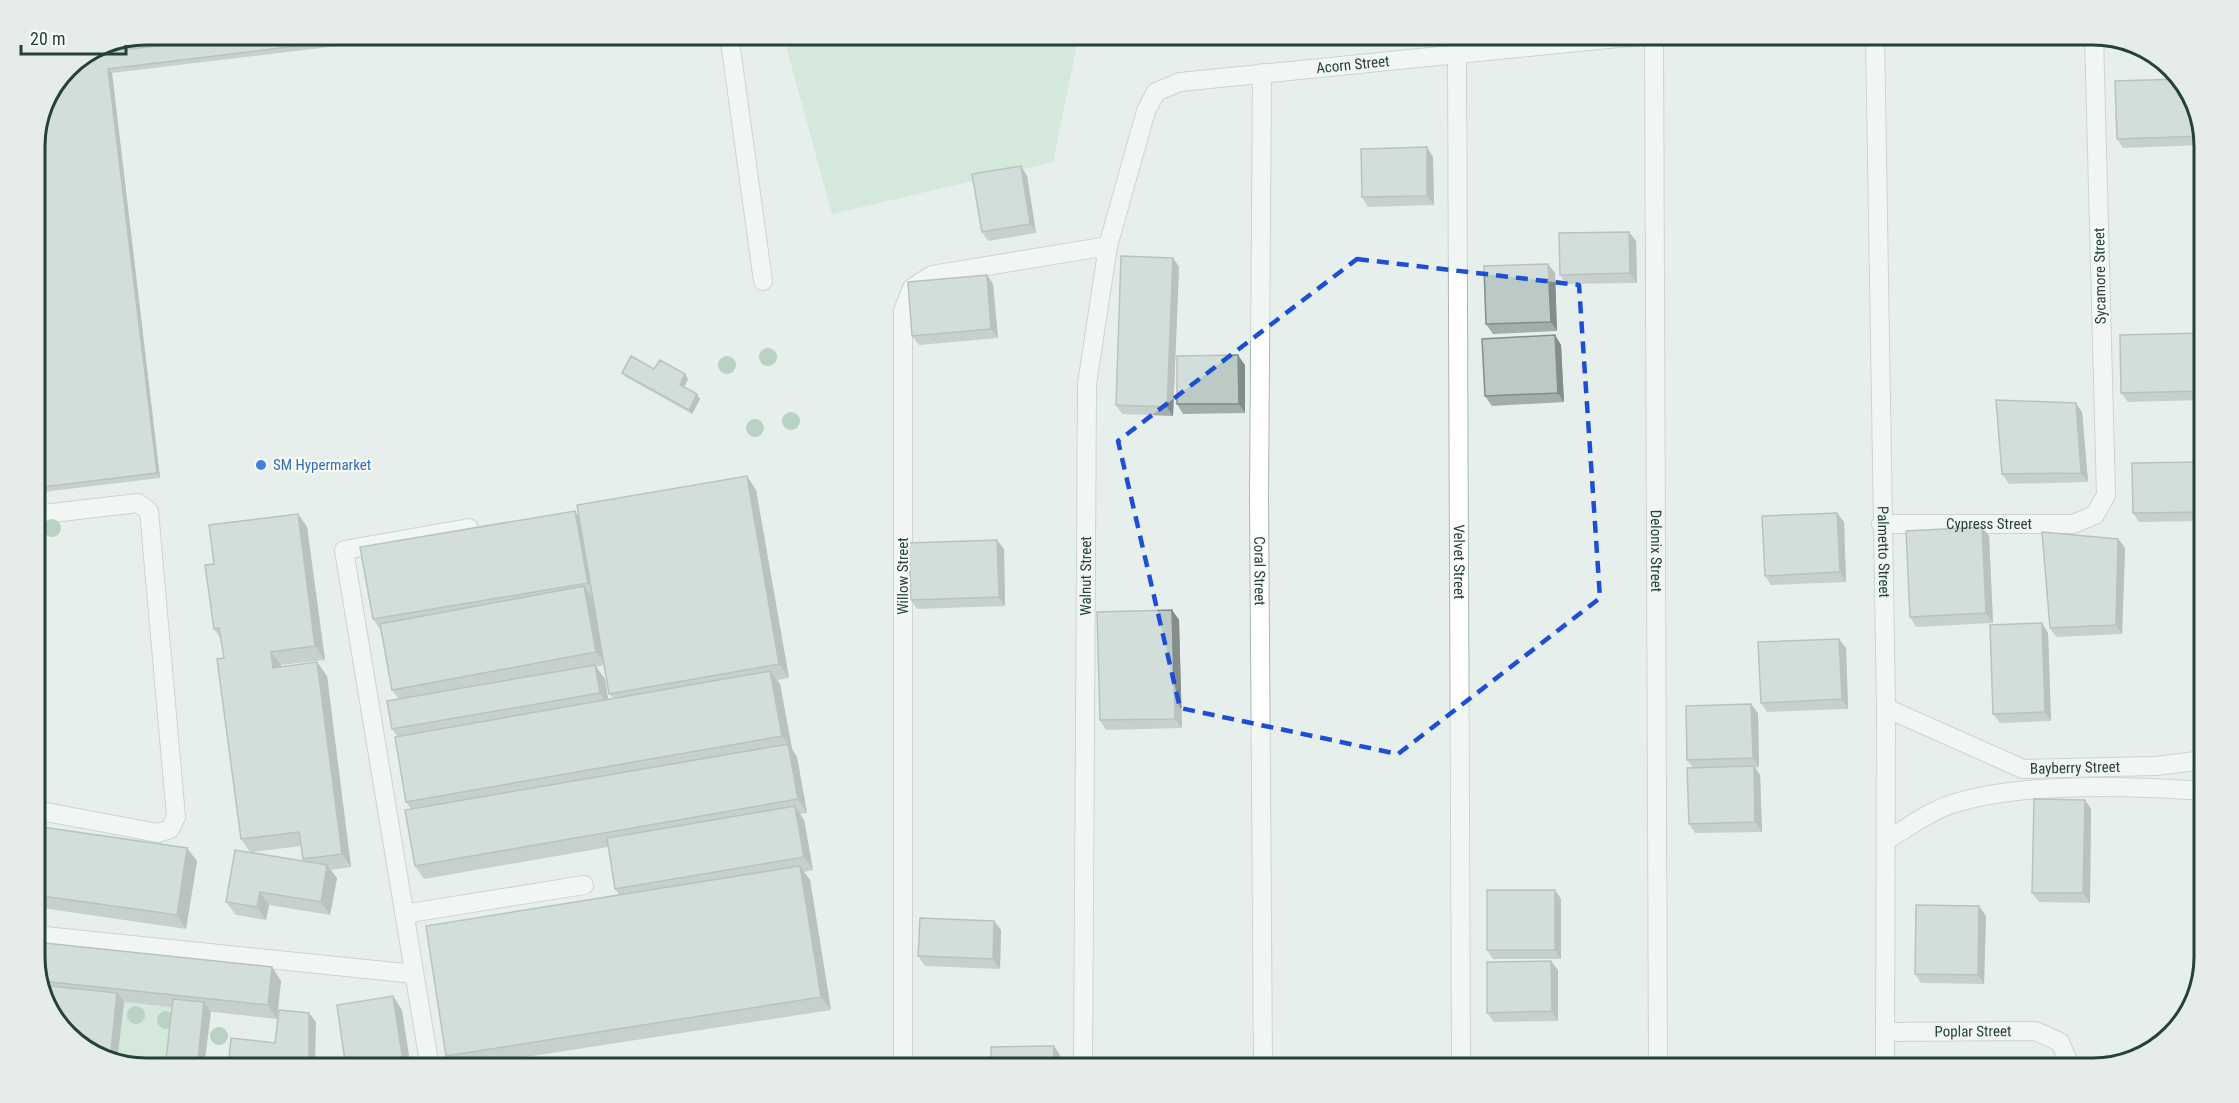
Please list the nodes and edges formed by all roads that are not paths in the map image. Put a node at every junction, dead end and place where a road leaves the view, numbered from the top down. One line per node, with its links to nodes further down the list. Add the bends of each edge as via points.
1 (731, 45): 10 (street)
2 (1561, 45): 6 (street, Acorn Street)
3 (1656, 45): 32 (street, Delonix Street)
4 (1875, 45): 13 (street, Palmetto Street)
5 (2094, 45): 12 (street, Sycamore Street, via 2106,495)
6 (1457, 56): 7 (street, Acorn Street); 31 (street, Velvet Street)
7 (1262, 73): 8 (street, Acorn Street, via 1179,82); 30 (street, Coral Street, via 1258,499)
8 (1156, 92): 9 (street, Walnut Street, via 1146,111)
9 (1108, 246): 28 (street, Willow Street, via 932,275 912,288 903,310); 29 (street, Walnut Street, via 1087,384)
10 (763, 281)
11 (45, 514): 20 (street, via 138,503 149,512 176,817 170,829 158,833)
12 (2095, 515): 13 (street, Cypress Street, via 2073,524)
13 (1881, 524): 15 (street, Palmetto Street)
14 (469, 528): 23 (street, via 344,550)
15 (1886, 708): 17 (street, Bayberry Street, via 2023,769); 21 (street, Palmetto Street)
16 (2194, 761): 17 (street, Bayberry Street)
17 (2090, 767): 18 (street)
18 (2090, 789): 19 (street, Bayberry Street); 21 (street, Bayberry Street, via 2022,791 1951,804)
19 (2194, 789)
20 (45, 812)
21 (1887, 840): 26 (street, Palmetto Street)
22 (584, 885): 23 (street)
23 (404, 914): 25 (street)
24 (45, 936): 25 (street)
25 (414, 974): 27 (street)
26 (1885, 1032): 33 (street, Palmetto Street); 34 (street, Poplar Street, via 2035,1031 2060,1042)
27 (428, 1058)
28 (903, 1058)
29 (1083, 1058)
30 (1263, 1058)
31 (1461, 1058)
32 (1658, 1058)
33 (1885, 1058)
34 (2067, 1058)

